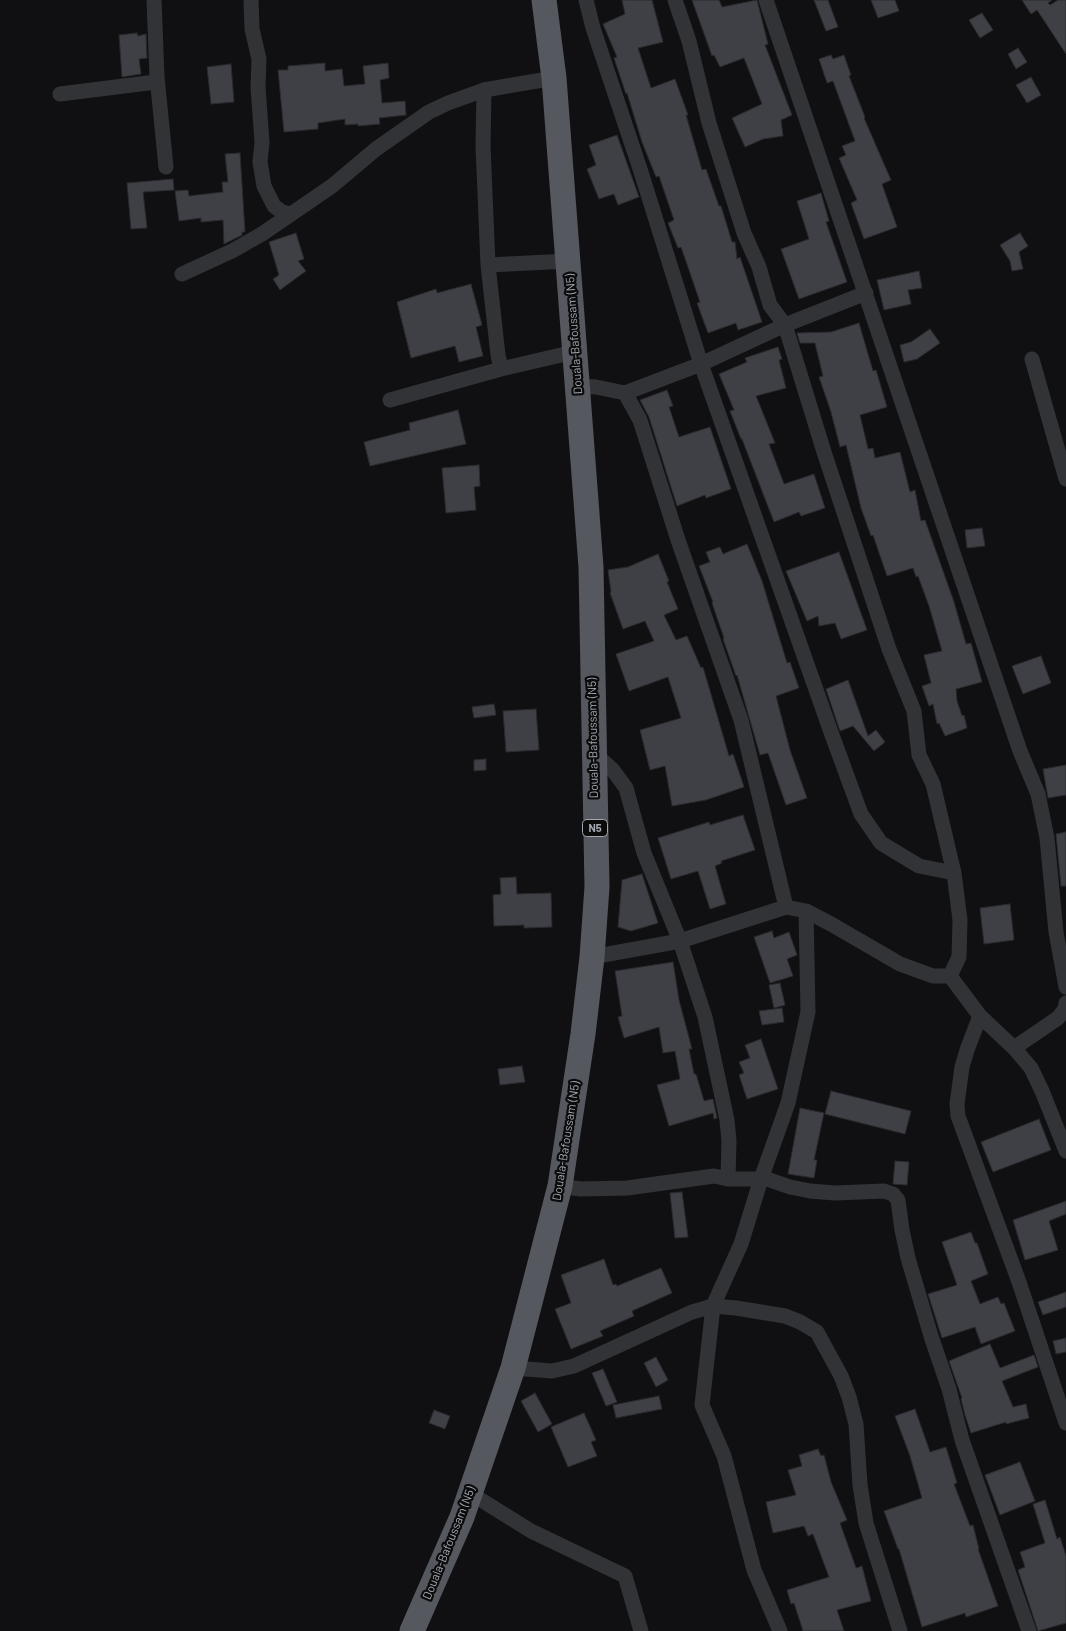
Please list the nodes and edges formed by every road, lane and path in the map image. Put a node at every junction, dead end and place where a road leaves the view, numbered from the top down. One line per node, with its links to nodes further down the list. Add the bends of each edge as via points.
1 (154, 0): 7 (street)
2 (251, 0): 12 (street, via 252,29 259,58 260,162 264,186 274,206)
3 (544, 0): 8 (highway, Douala-Bafoussam (N5) / N5)
4 (586, 0): 20 (street)
5 (674, 0): 17 (street, via 689,41 709,123 744,232 770,305)
6 (766, 0): 16 (street)
7 (157, 77): 10 (street, via 156,82); 11 (street)
8 (554, 78): 9 (street); 13 (highway, Douala-Bafoussam (N5) / N5)
9 (484, 90): 12 (street, via 429,112); 14 (street)
10 (60, 94)
11 (166, 167)
12 (290, 214): 15 (street, via 232,251)
13 (569, 261): 14 (street); 18 (highway, Douala-Bafoussam (N5) / N5)
14 (488, 265): 21 (street)
15 (182, 274)
16 (866, 293): 17 (street); 33 (street, via 1004,706 1038,794 1048,838 1056,932)
17 (785, 325): 20 (street); 27 (street, via 886,640 914,711 919,755 934,784)
18 (574, 352): 21 (street); 22 (highway, Douala-Bafoussam (N5) / N5)
19 (1032, 359): 25 (street)
20 (701, 364): 23 (street); 27 (street, via 862,814 881,843 919,866)
21 (501, 370): 24 (street)
22 (578, 386): 23 (street); 26 (highway, Douala-Bafoussam (N5) / N5, via 591,568)
23 (625, 393): 28 (street, via 640,420 741,720)
24 (390, 400)
25 (1066, 479)
26 (593, 752): 30 (street, via 612,769 626,788 644,853); 31 (highway, Douala-Bafoussam (N5) / N5, via 597,887)
27 (954, 873): 32 (street, via 960,920 959,957)
28 (786, 907): 29 (street); 30 (street)
29 (806, 911): 32 (street, via 900,964 933,976); 38 (street, via 808,1012 788,1103)
30 (680, 941): 31 (street); 39 (street, via 704,1017 719,1083 729,1140)
31 (592, 957): 40 (highway, Douala-Bafoussam (N5) / N5)
32 (950, 976): 35 (street)
33 (1066, 987)
34 (1066, 1003): 36 (street, via 1066,1009 1058,1018)
35 (980, 1016): 36 (street); 43 (street, via 962,1067 958,1116)
36 (1014, 1048): 37 (street, via 1031,1068)
37 (1066, 1151)
38 (762, 1178): 39 (street); 41 (street, via 741,1244); 49 (street, via 810,1191 884,1191 898,1200 908,1258 930,1336 949,1389 962,1440)
39 (728, 1179): 40 (street, via 714,1176 627,1188)
40 (560, 1186): 42 (highway, Douala-Bafoussam (N5) / N5)
41 (713, 1306): 42 (street, via 692,1312 574,1366 552,1372); 47 (street, via 702,1405 724,1456 754,1570); 48 (street, via 785,1316 816,1332 849,1397 856,1424 866,1523)
42 (513, 1368): 44 (highway, Douala-Bafoussam (N5) / N5)
43 (1066, 1423)
44 (470, 1493): 45 (highway, Douala-Bafoussam (N5) / N5); 46 (street, via 531,1531 625,1576)
45 (412, 1631)
46 (641, 1631)
47 (780, 1631)
48 (900, 1631)
49 (1029, 1631)

